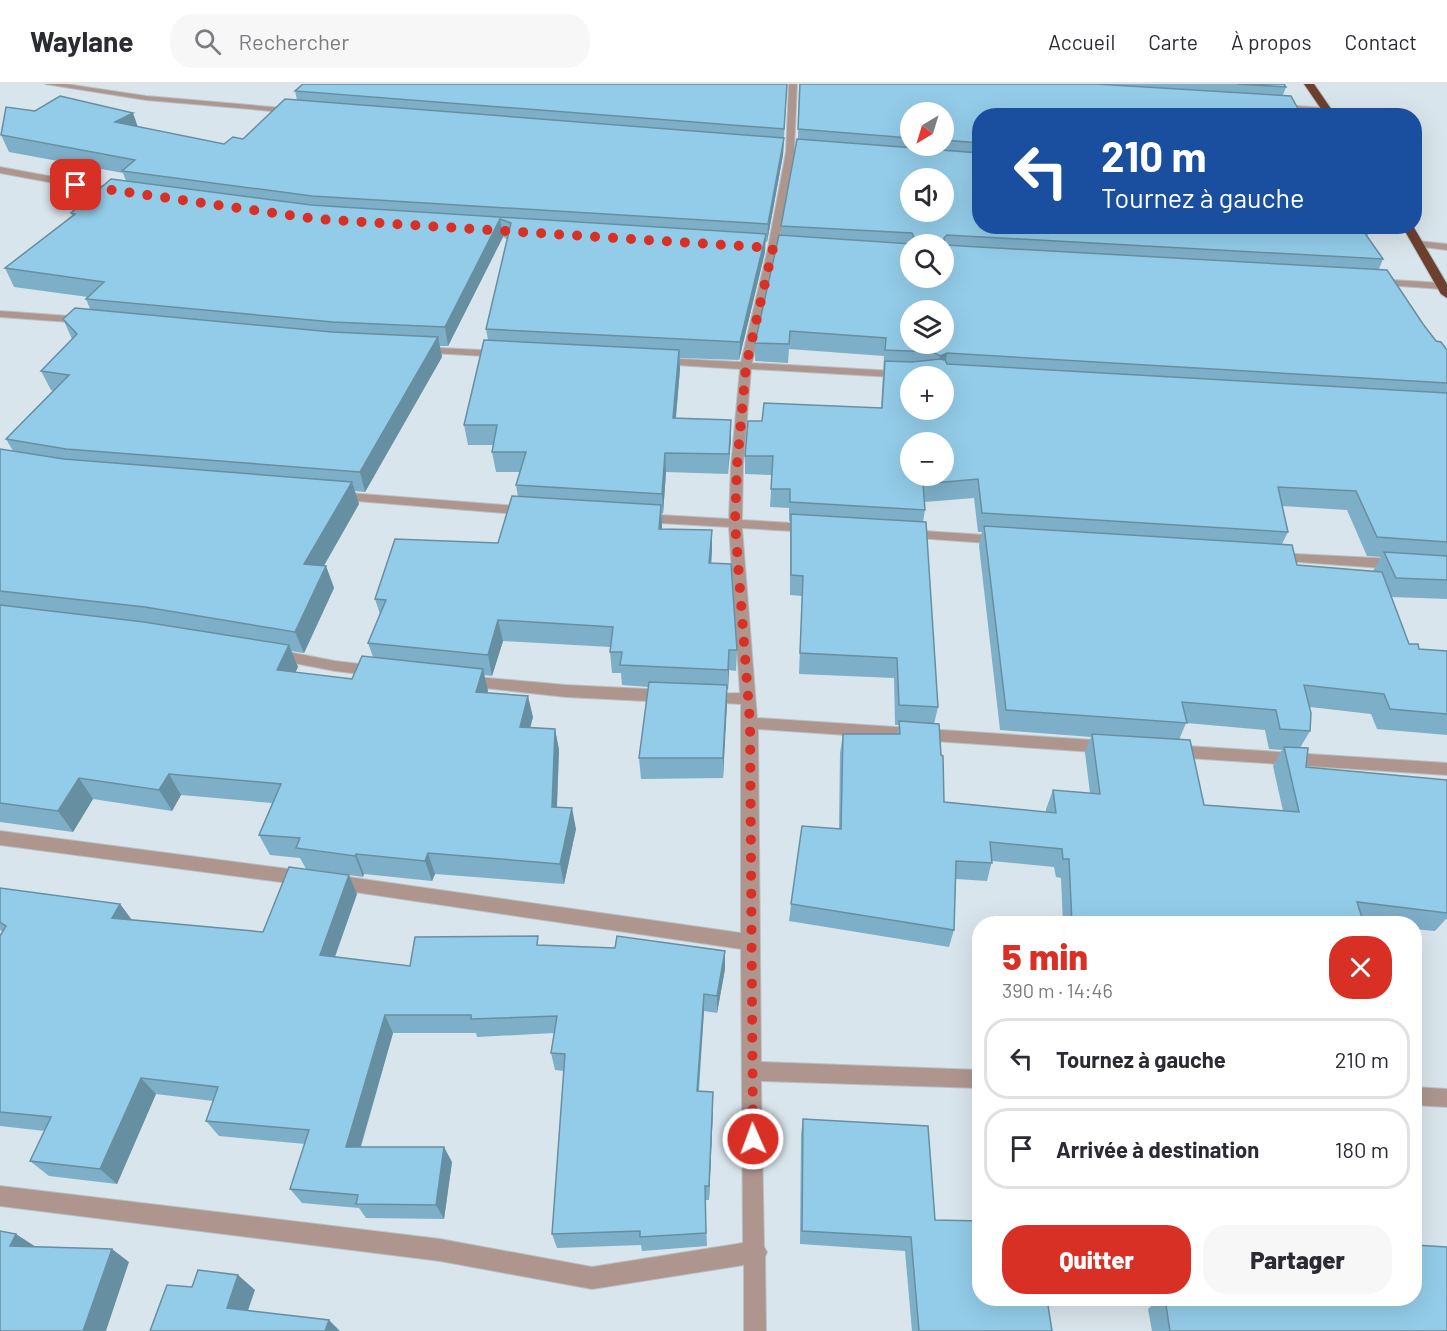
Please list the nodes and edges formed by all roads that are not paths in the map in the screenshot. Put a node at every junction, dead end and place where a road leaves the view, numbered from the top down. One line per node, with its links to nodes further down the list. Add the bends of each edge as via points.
1 (49, 84): 7 (street, via 146,98)
2 (793, 84): 20 (street, via 790,152)
3 (1309, 84): 6 (highway)
4 (1268, 106): 5 (street)
5 (1285, 108)
6 (1326, 108)
7 (304, 112)
8 (0, 170): 9 (street)
9 (132, 194)
10 (1412, 234): 11 (highway)
11 (1418, 244): 12 (street); 14 (highway)
12 (1447, 247)
13 (1359, 281): 14 (street)
14 (1444, 290)
15 (0, 314): 16 (street)
16 (98, 322)
17 (409, 349): 18 (street)
18 (516, 354)
19 (644, 361): 20 (street)
20 (746, 366): 21 (street); 25 (street)
21 (900, 374)
22 (320, 495): 23 (street)
23 (541, 512)
24 (632, 517): 25 (street)
25 (735, 523): 26 (street); 34 (street)
26 (818, 528)
27 (890, 533): 28 (street)
28 (1020, 541)
29 (1257, 556): 30 (street)
30 (1411, 565)
31 (263, 652): 32 (street)
32 (392, 673)
33 (450, 679): 34 (street, via 567,691)
34 (748, 699): 35 (street)
35 (750, 723): 36 (street); 40 (street)
36 (1128, 748)
37 (1151, 750): 38 (street)
38 (1447, 770)
39 (0, 838): 40 (street)
40 (750, 942): 41 (street)
41 (751, 1071): 42 (street); 46 (street)
42 (972, 1079)
43 (1422, 1096): 44 (street)
44 (1447, 1098)
45 (0, 1196): 46 (street, via 440,1250 592,1278)
46 (756, 1252): 47 (street)
47 (755, 1331)

